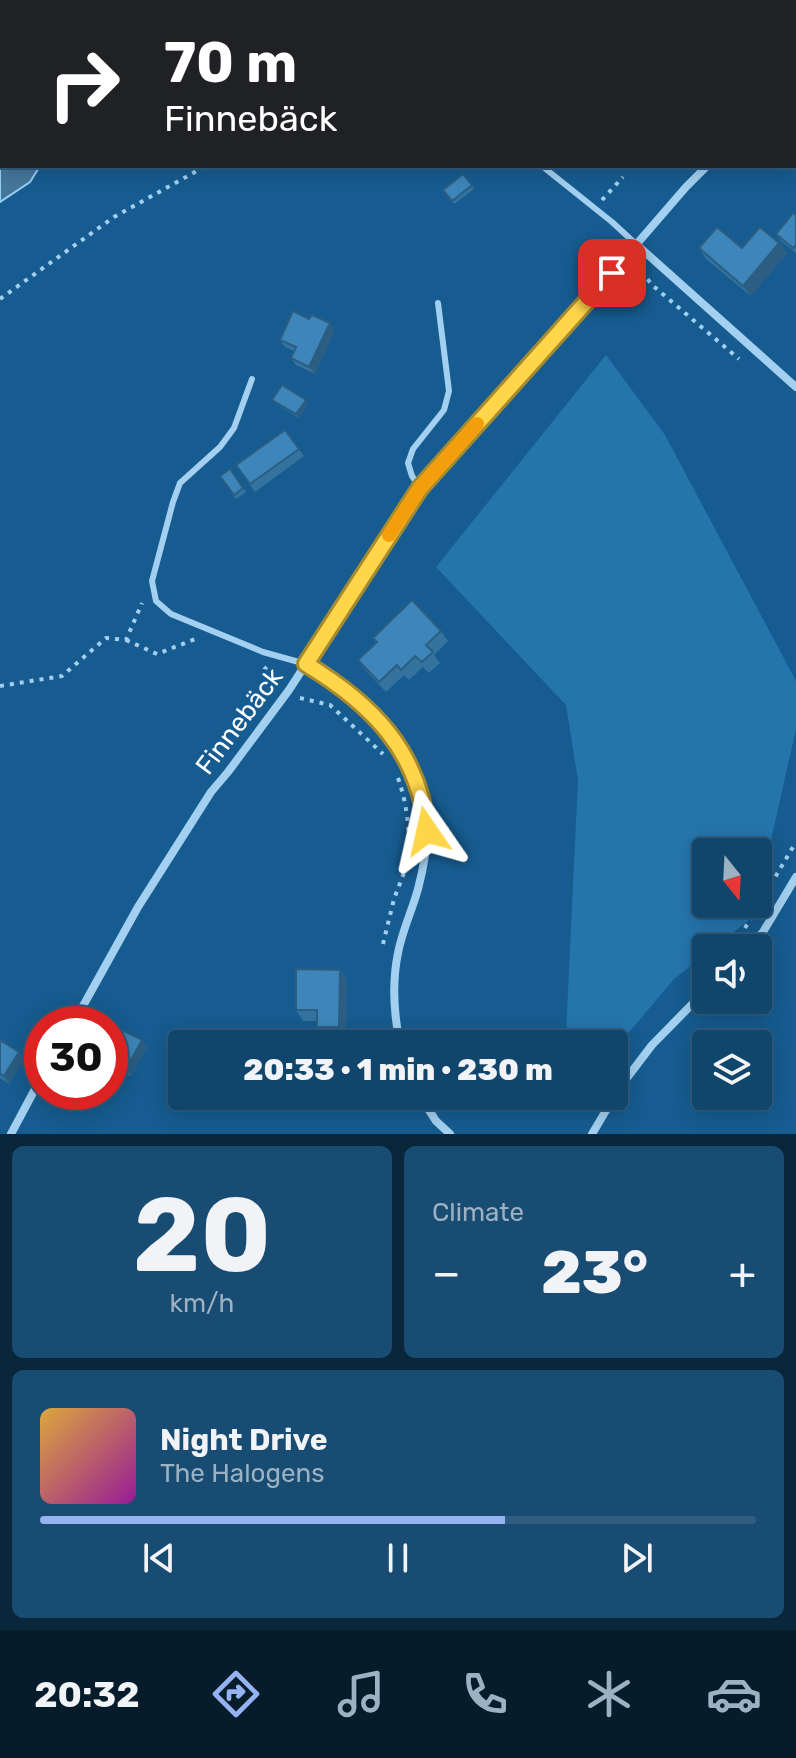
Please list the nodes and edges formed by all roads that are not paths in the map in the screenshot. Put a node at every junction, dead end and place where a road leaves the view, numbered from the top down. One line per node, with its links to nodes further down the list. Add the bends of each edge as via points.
1 (545, 168): 3 (lane, via 595,208)
2 (705, 168): 3 (street, Finnebäck)
3 (633, 248): 6 (street); 7 (street, Finnebäck)
4 (438, 303): 7 (lane, via 449,391 444,410 408,463)
5 (252, 379): 8 (lane, via 234,428 180,483 152,581 156,601 171,614)
6 (796, 387)
7 (420, 488): 8 (street, Finnebäck)
8 (306, 664): 12 (street, Finnebäck, via 211,792); 13 (street, via 335,682 399,744 425,808 424,860 397,955)
9 (796, 877): 10 (street)
10 (761, 934)
11 (692, 1004): 18 (street, via 652,1045)
12 (83, 1006)
13 (397, 1030)
14 (24, 1110): 16 (street)
15 (429, 1110): 17 (street)
16 (11, 1134)
17 (450, 1134)
18 (592, 1134)

